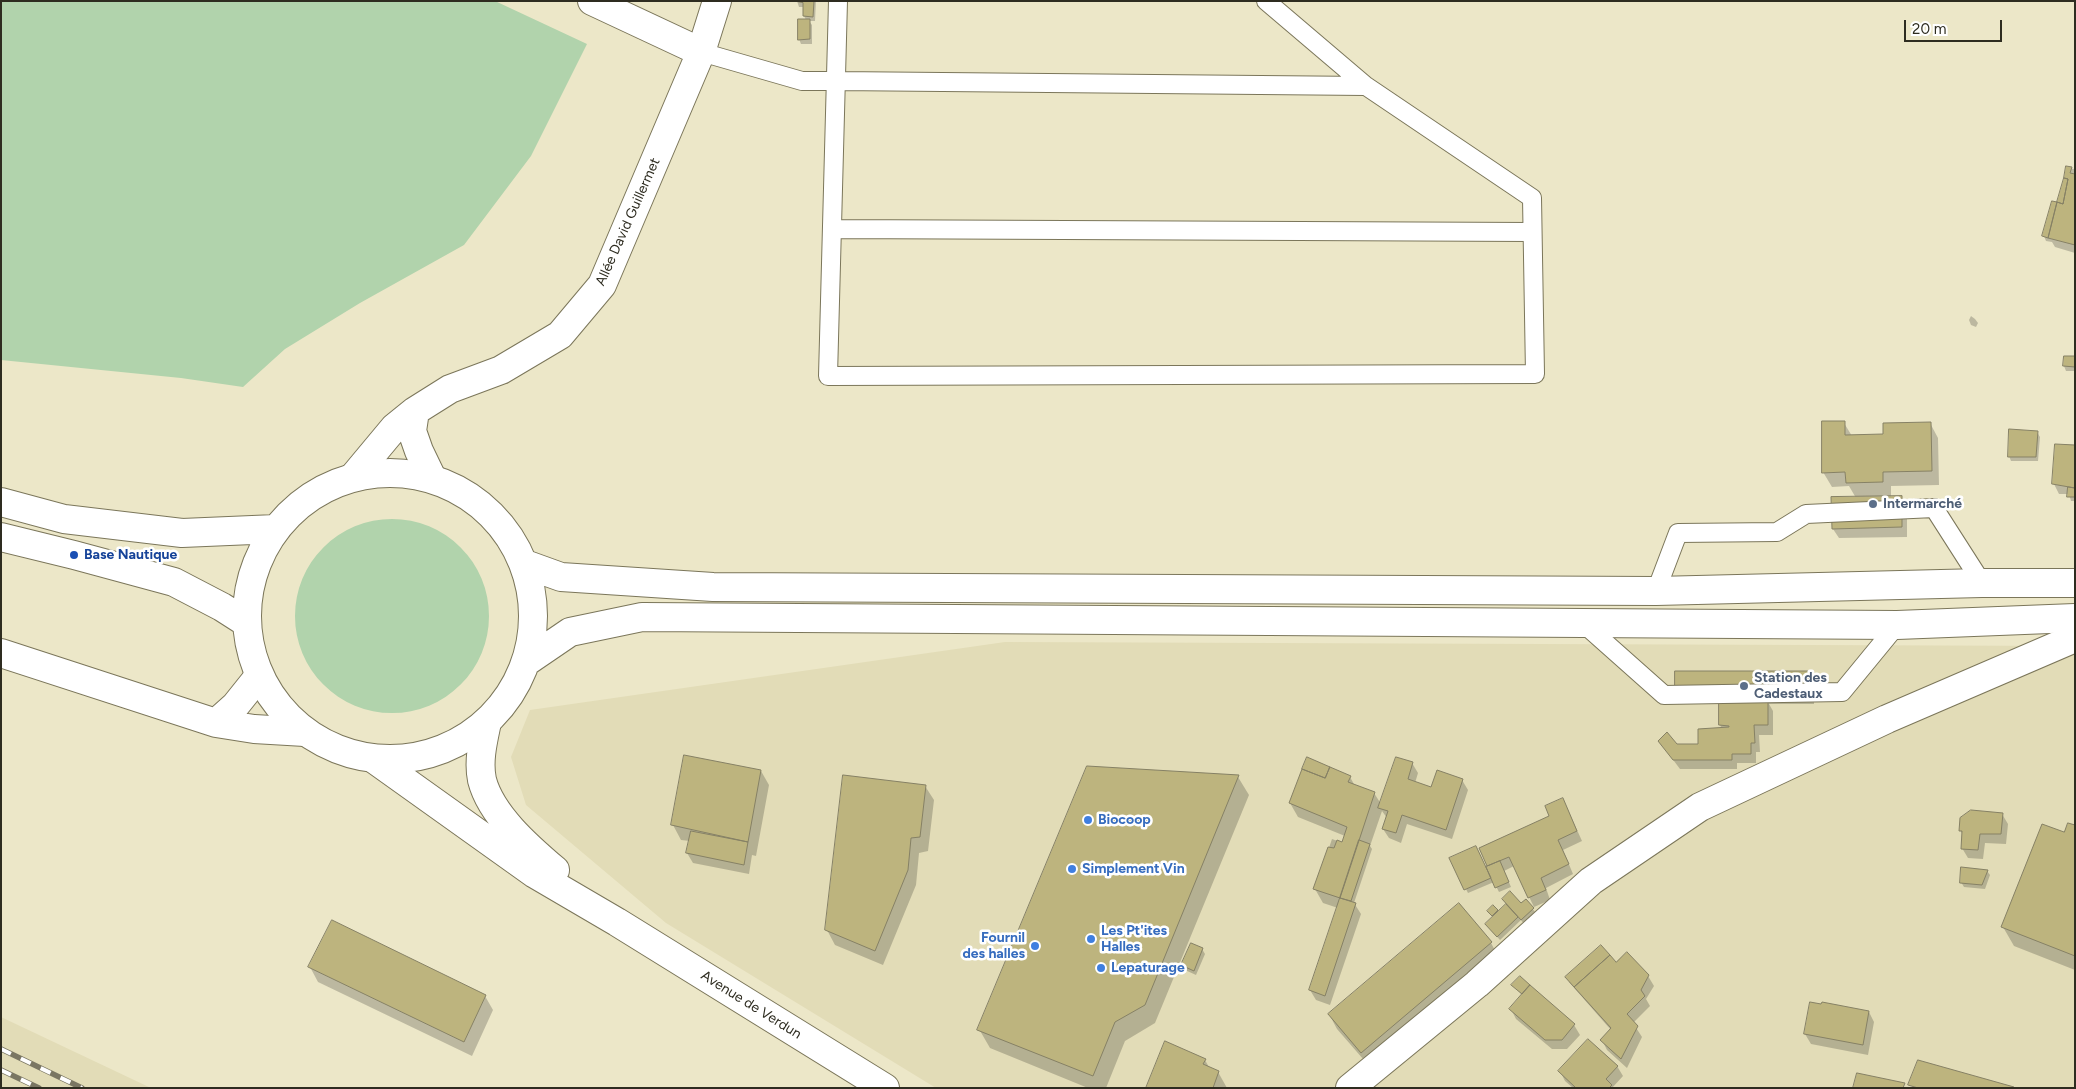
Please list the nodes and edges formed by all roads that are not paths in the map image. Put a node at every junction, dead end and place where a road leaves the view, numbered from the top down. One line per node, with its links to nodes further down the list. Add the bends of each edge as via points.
1 (592, 1): 5 (main road)
2 (717, 1): 5 (main road, Allée David Guillermet)
3 (838, 1): 6 (lane)
4 (1266, 1): 7 (lane)
5 (702, 52): 6 (lane, via 802,81); 10 (main road, Allée David Guillermet, via 602,285 560,335 501,370 450,389)
6 (836, 81): 7 (lane); 8 (lane)
7 (1366, 86): 9 (lane, via 1532,198)
8 (832, 228): 9 (lane); 9 (lane, via 828,376 1536,374)
9 (1532, 232)
10 (415, 411): 11 (main road, Allée David Guillermet, via 394,428); 12 (main road, via 412,431)
11 (354, 476): 12 (main road, via 393,472); 14 (main road, via 311,496)
12 (432, 478): 16 (main road, via 471,497 484,508 503,526)
13 (1, 502): 14 (main road, via 64,519 182,533)
14 (276, 529): 21 (main road, via 259,558 249,590)
15 (1, 537): 21 (main road, via 174,582)
16 (525, 564): 19 (main road, via 561,577 713,587); 26 (main road, via 533,596 534,629)
17 (1982, 583): 18 (main road); 19 (main road); 19 (lane, via 1934,508 1806,514 1777,532 1678,533)
18 (2075, 583)
19 (1656, 590)
20 (2075, 618): 23 (main road)
21 (247, 623): 27 (main road, via 251,650)
22 (1583, 623): 23 (main road); 23 (lane, via 1664,695 1842,692); 26 (main road, via 642,617 570,632)
23 (1897, 625)
24 (2075, 638): 34 (main road, via 1887,719 1700,807 1591,881 1477,984)
25 (1, 653): 29 (main road)
26 (526, 662): 28 (main road, via 511,694)
27 (260, 676): 29 (main road); 30 (main road, via 278,707)
28 (487, 722): 31 (main road, via 453,745 415,758); 32 (main road, via 481,754 482,779 493,806 532,850)
29 (216, 723): 30 (main road)
30 (305, 732): 31 (main road, via 338,750)
31 (374, 759): 32 (main road, via 535,874)
32 (618, 922): 33 (main road, Avenue de Verdun)
33 (885, 1088)
34 (1350, 1088)

